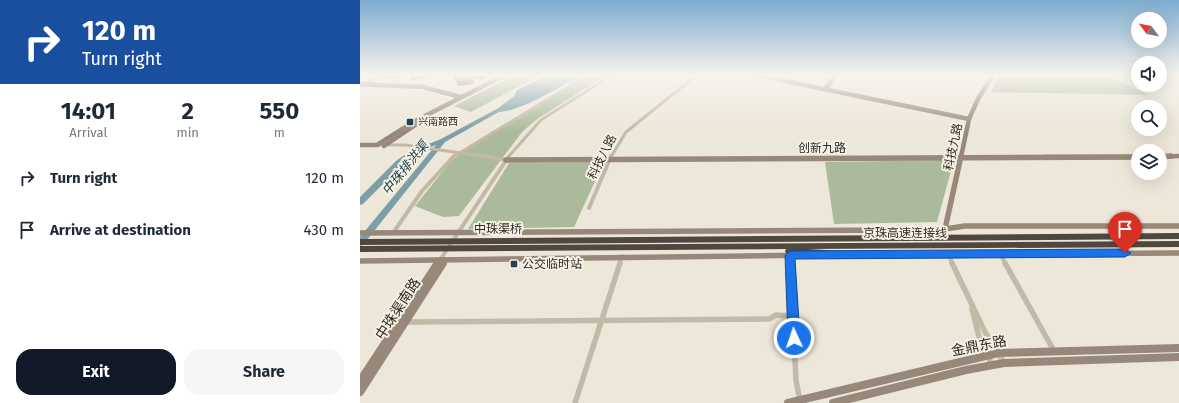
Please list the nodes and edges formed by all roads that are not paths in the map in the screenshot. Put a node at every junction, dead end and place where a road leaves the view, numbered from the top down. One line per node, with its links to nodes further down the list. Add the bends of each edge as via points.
1 (441, 94): 10 (street)
2 (444, 94): 10 (street)
3 (470, 94): 10 (street)
4 (471, 94): 10 (street)
5 (557, 94): 15 (street)
6 (582, 94): 20 (street, via 533,126)
7 (674, 94): 21 (street, 科技八路, via 626,132)
8 (848, 94): 11 (street)
9 (981, 94): 11 (street, 科技九路)
10 (460, 99): 13 (street, via 403,127); 14 (street)
11 (969, 119): 17 (street, 科技九路)
12 (360, 145): 13 (street)
13 (377, 145): 14 (street)
14 (384, 146): 15 (street, via 405,145)
15 (456, 154): 20 (street); 26 (street, via 422,191)
16 (1179, 156): 19 (street)
17 (961, 157): 18 (street, 创新九路); 21 (street, 创新九路); 24 (street, 科技九路)
18 (1131, 157)
19 (1167, 157)
20 (506, 160): 21 (street, 创新九路); 27 (street)
21 (609, 160): 22 (street, 科技八路)
22 (589, 208)
23 (1179, 226): 24 (street, via 965,226)
24 (945, 229): 27 (street)
25 (360, 233): 26 (street)
26 (390, 233): 27 (street)
27 (459, 233): 40 (street)
28 (1179, 236): 30 (highway, 京珠高速连接线)
29 (360, 242): 30 (highway, 中珠渠桥)
30 (634, 244): 32 (highway, 京珠高速连接线); 33 (highway, 中珠渠桥)
31 (1179, 244): 32 (highway, 京珠高速连接线)
32 (759, 246): 38 (highway)
33 (360, 249)
34 (1179, 253): 36 (street)
35 (948, 254): 36 (street); 38 (street); 42 (street)
36 (1000, 254): 47 (street)
37 (790, 255): 38 (street); 39 (street); 43 (street)
38 (864, 255)
39 (622, 256): 40 (street); 44 (street)
40 (443, 260): 41 (street); 45 (street, 中珠渠南路); 53 (street, 中珠渠南路)
41 (363, 261)
42 (969, 299): 48 (street); 49 (street, via 979,337)
43 (793, 316): 44 (street, via 776,315 769,319); 55 (street, via 796,380)
44 (601, 321): 45 (street); 56 (street)
45 (405, 322): 54 (street, 中珠渠南路)
46 (1179, 348): 47 (street, 金鼎东路)
47 (1054, 351): 48 (street, 金鼎东路)
48 (998, 353): 49 (street, 金鼎东路); 51 (street)
49 (987, 355): 52 (street); 55 (street, 金鼎东路)
50 (1179, 357): 51 (street, 金鼎东路)
51 (1004, 363): 52 (street, 金鼎东路)
52 (992, 365): 58 (street, 金鼎东路)
53 (360, 381)
54 (360, 392)
55 (800, 402): 57 (street, 金鼎东路)
56 (575, 403)
57 (788, 403)
58 (833, 403)

